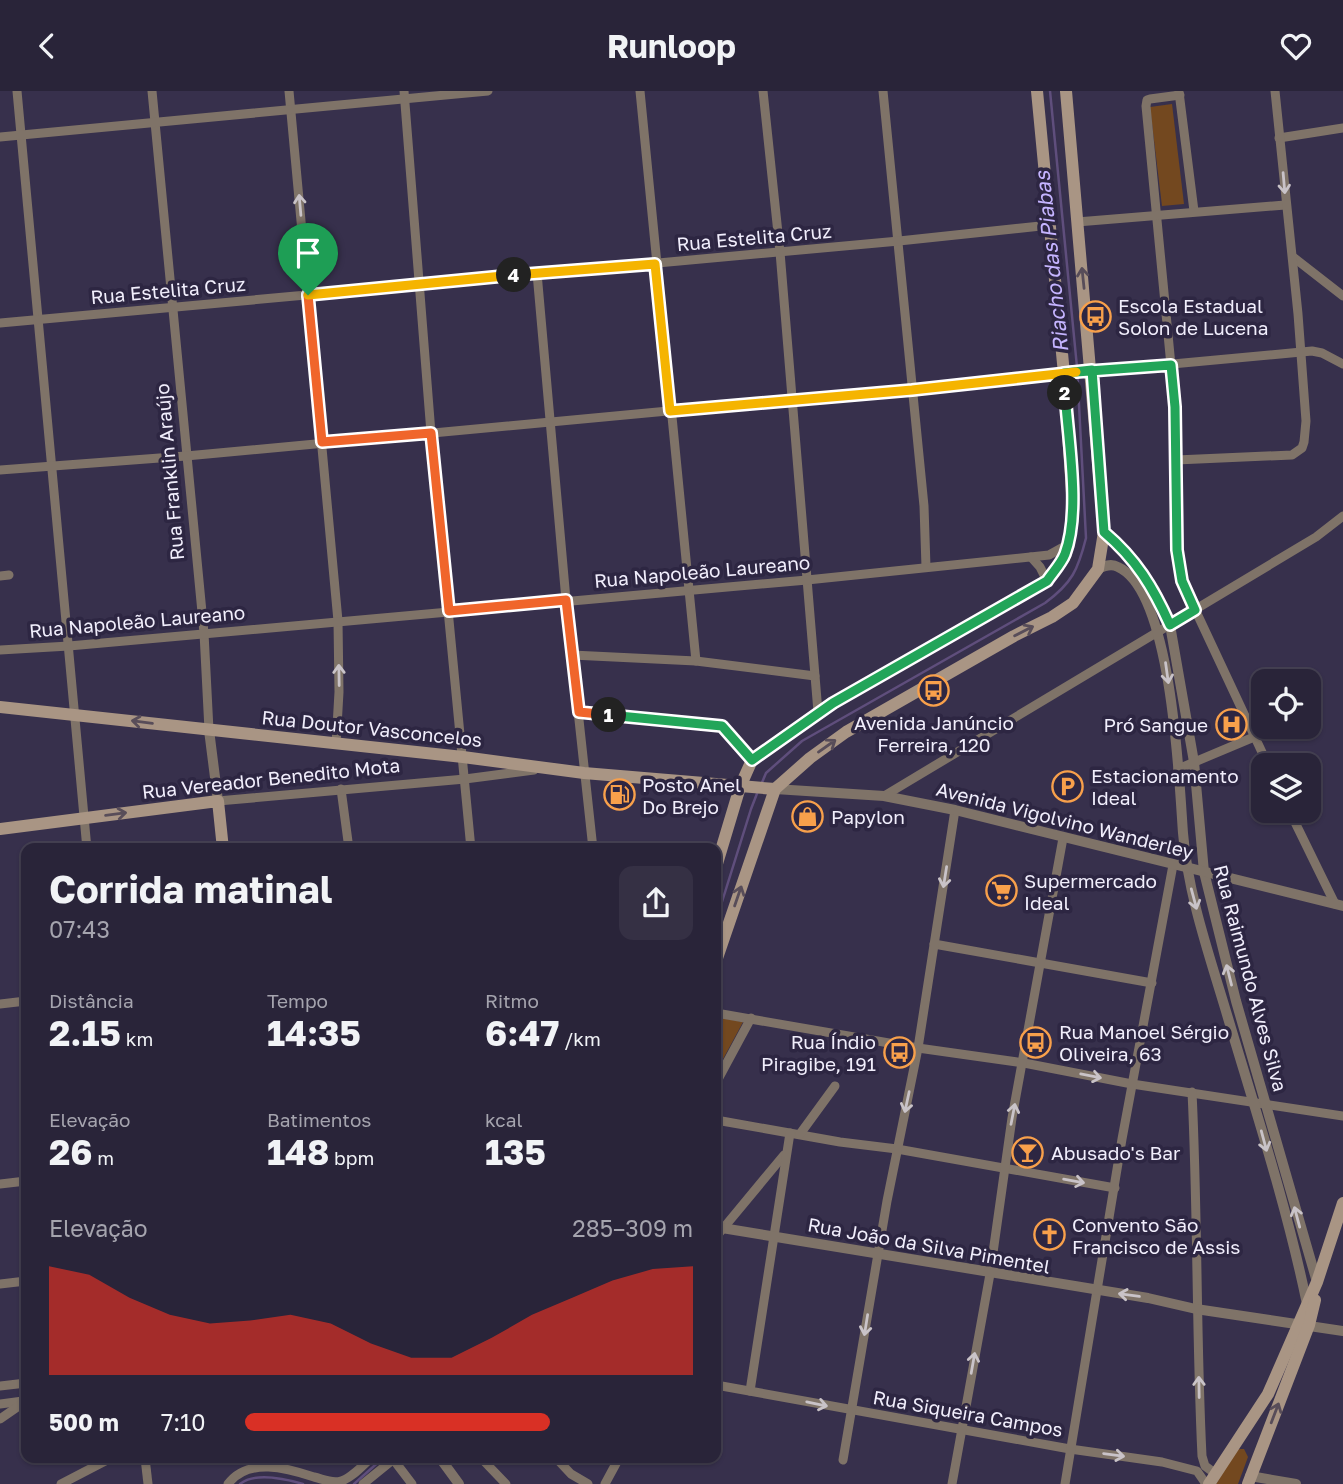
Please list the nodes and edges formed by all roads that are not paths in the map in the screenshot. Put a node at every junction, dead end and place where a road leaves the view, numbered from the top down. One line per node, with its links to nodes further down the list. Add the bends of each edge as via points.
1 (16, 91): 16 (street)
2 (152, 91): 14 (street, Rua Franklin Araújo)
3 (289, 91): 13 (street)
4 (488, 91): 12 (street)
5 (640, 91): 27 (street)
6 (763, 91): 25 (street)
7 (883, 91): 24 (street)
8 (1037, 91): 23 (main road)
9 (1066, 91): 22 (main road)
10 (1275, 91): 18 (street)
11 (1179, 93): 20 (street); 21 (street, via 1146,103)
12 (405, 95): 13 (street); 29 (street)
13 (291, 108): 14 (street); 30 (street, one-way to 13)
14 (155, 123): 16 (street); 32 (street, Rua Franklin Araújo)
15 (1343, 128): 18 (street)
16 (21, 135): 17 (street); 33 (street)
17 (0, 137)
18 (1279, 138): 19 (street, one-way to 19)
19 (1286, 205): 20 (street); 26 (street)
20 (1194, 211): 21 (street)
21 (1157, 216): 22 (street); 37 (street)
22 (1077, 222): 38 (main road, one-way to 22)
23 (1050, 225): 24 (street, Rua Estelita Cruz); 39 (main road)
24 (899, 241): 25 (street, Rua Estelita Cruz); 40 (street)
25 (780, 252): 27 (street, Rua Estelita Cruz); 41 (street)
26 (1293, 257): 31 (street); 35 (street)
27 (655, 264): 28 (street, Rua Estelita Cruz); 42 (street)
28 (537, 273): 29 (street, Rua Estelita Cruz); 43 (street)
29 (419, 285): 30 (street, Rua Estelita Cruz); 44 (street)
30 (308, 295): 32 (street, Rua Estelita Cruz); 45 (street)
31 (1343, 296)
32 (173, 306): 33 (street, Rua Estelita Cruz); 46 (street, Rua Franklin Araújo)
33 (37, 320): 34 (street, Rua Estelita Cruz); 48 (street)
34 (0, 323)
35 (1301, 352): 36 (street, via 1322,353); 37 (street); 47 (street, via 1306,434 1302,448 1282,456)
36 (1343, 364)
37 (1171, 365): 38 (street); 47 (street)
38 (1092, 370): 39 (street); 51 (main road)
39 (1064, 373): 40 (street); 52 (main road, via 1073,506)
40 (912, 390): 41 (street); 54 (street)
41 (792, 399): 42 (street); 56 (street)
42 (670, 411): 43 (street); 58 (street)
43 (550, 421): 44 (street); 59 (street)
44 (431, 433): 45 (street); 61 (street)
45 (322, 442): 46 (street); 62 (street)
46 (186, 456): 48 (street); 65 (street, Rua Franklin Araújo)
47 (1176, 460): 60 (street, via 1178,568)
48 (52, 466): 49 (street); 66 (street)
49 (0, 470)
50 (1342, 518): 60 (street)
51 (1104, 532): 55 (main road); 63 (street, Rua Raimundo Alves Silva, via 1125,550 1155,590)
52 (1068, 544): 53 (street, Rua Napoleão Laureano, via 1049,555); 57 (main road)
53 (1031, 557): 54 (street, Rua Napoleão Laureano); 57 (street)
54 (926, 567): 56 (street, Rua Napoleão Laureano)
55 (1098, 569): 64 (street, Rua Raimundo Alves Silva, via 1118,566 1129,576); 88 (main road, one-way to 55, via 846,732 1073,603)
56 (807, 580): 58 (street, Rua Napoleão Laureano); 70 (street)
57 (1047, 581): 73 (main road)
58 (688, 590): 59 (street, Rua Napoleão Laureano); 69 (street)
59 (566, 600): 61 (street, Rua Napoleão Laureano); 68 (street)
60 (1195, 610): 63 (street); 76 (street)
61 (449, 611): 62 (street, Rua Napoleão Laureano); 79 (street)
62 (338, 621): 65 (street, Rua Napoleão Laureano); 78 (street, one-way to 62)
63 (1170, 625): 64 (street); 81 (street, Rua Raimundo Alves Silva)
64 (1158, 632): 83 (street, Rua Raimundo Alves Silva, one-way to 83); 89 (street)
65 (204, 633): 66 (street, Rua Napoleão Laureano); 75 (street, Rua Franklin Araújo)
66 (69, 646): 67 (street, Rua Napoleão Laureano); 74 (street)
67 (0, 650)
68 (572, 655): 69 (street); 72 (street)
69 (696, 661): 70 (street)
70 (815, 676): 73 (street)
71 (0, 706): 74 (main road, Rua Doutor Vasconcelos)
72 (579, 712): 80 (street, via 722,726); 84 (street)
73 (818, 712): 80 (main road)
74 (75, 714): 75 (main road, Rua Doutor Vasconcelos, one-way to 74); 92 (street)
75 (209, 730): 78 (main road, Rua Doutor Vasconcelos); 90 (street, Rua Franklin Araújo)
76 (1251, 731)
77 (1251, 738): 81 (street)
78 (335, 744): 79 (main road, Rua Doutor Vasconcelos)
79 (463, 757): 82 (main road, Rua Doutor Vasconcelos); 85 (street)
80 (752, 760): 86 (main road)
81 (1194, 762): 83 (street); 104 (street, Rua Raimundo Alves Silva)
82 (546, 768): 84 (main road, Rua Doutor Vasconcelos); 85 (street, Rua Vereador Benedito Mota)
83 (1178, 769): 103 (street, Rua Raimundo Alves Silva)
84 (584, 773): 86 (main road, Rua Doutor Vasconcelos); 100 (street)
85 (465, 779): 87 (street, Rua Vereador Benedito Mota); 99 (street)
86 (744, 787): 88 (main road, Rua Doutor Vasconcelos); 101 (main road)
87 (341, 789): 90 (street, Rua Vereador Benedito Mota); 98 (street)
88 (772, 789): 89 (street, Avenida Vigolvino Wanderley); 109 (main road, one-way to 88)
89 (884, 796): 91 (street, Avenida Vigolvino Wanderley)
90 (218, 801): 92 (main road, Rua Vereador Benedito Mota, one-way to 90); 97 (main road, Rua Franklin Araújo)
91 (956, 810): 95 (street, Avenida Vigolvino Wanderley); 107 (street, one-way to 107)
92 (84, 817): 94 (main road, Rua Vereador Benedito Mota); 96 (street)
93 (1296, 823): 105 (street)
94 (0, 828)
95 (1063, 838): 102 (street, Avenida Vigolvino Wanderley); 110 (street)
96 (86, 843)
97 (222, 843)
98 (348, 843)
99 (470, 843)
100 (592, 843)
101 (721, 853)
102 (1173, 865): 103 (street, Avenida Vigolvino Wanderley); 111 (street)
103 (1186, 869): 104 (street, Avenida Vigolvino Wanderley); 108 (street, Rua Raimundo Alves Silva, one-way to 108)
104 (1203, 872): 105 (street, Avenida Vigolvino Wanderley); 106 (street, Rua Raimundo Alves Silva)
105 (1339, 905)
106 (1221, 940): 108 (street); 112 (street, Rua Raimundo Alves Silva, one-way to 106)
107 (934, 944): 110 (street); 118 (street)
108 (1206, 944): 115 (street, Rua Raimundo Alves Silva)
109 (721, 946)
110 (1042, 962): 111 (street); 119 (street)
111 (1152, 983): 121 (street)
112 (1236, 1000): 115 (street); 125 (street, Rua Raimundo Alves Silva)
113 (21, 1002): 114 (street)
114 (0, 1004)
115 (1224, 1004): 124 (street, Rua Raimundo Alves Silva)
116 (721, 1014): 117 (street)
117 (751, 1018): 118 (street); 120 (street)
118 (918, 1048): 119 (street); 129 (street, one-way to 129)
119 (1024, 1063): 121 (street, one-way to 121); 131 (street, one-way to 119)
120 (721, 1074)
121 (1132, 1084): 123 (street); 134 (street)
122 (835, 1086): 128 (street)
123 (1192, 1092): 124 (street); 148 (street)
124 (1253, 1101): 125 (street); 147 (street, Rua Raimundo Alves Silva, one-way to 147)
125 (1266, 1103): 126 (street); 139 (street, Rua Raimundo Alves Silva, one-way to 125)
126 (1343, 1116)
127 (721, 1121): 128 (street)
128 (795, 1134): 129 (street); 130 (street)
129 (897, 1149): 131 (street); 141 (street)
130 (786, 1154): 136 (street); 138 (street)
131 (1005, 1169): 134 (street, one-way to 134); 142 (street)
132 (21, 1182): 133 (street)
133 (0, 1184)
134 (1115, 1188): 146 (street)
135 (1343, 1203): 140 (main road)
136 (721, 1228)
137 (721, 1231): 138 (street, Rua João da Silva Pimentel)
138 (774, 1237): 141 (street, Rua João da Silva Pimentel); 154 (street)
139 (1304, 1240): 140 (street, via 1313,1246); 144 (street, Rua Raimundo Alves Silva)
140 (1329, 1241): 144 (main road)
141 (877, 1254): 142 (street, Rua João da Silva Pimentel); 158 (street, one-way to 158)
142 (990, 1274): 146 (street, Rua João da Silva Pimentel); 160 (street, one-way to 142)
143 (21, 1282): 145 (street)
144 (1317, 1282): 147 (main road); 149 (main road)
145 (0, 1284)
146 (1099, 1291): 148 (street, Rua João da Silva Pimentel, one-way to 146); 162 (street)
147 (1307, 1304): 149 (main road)
148 (1196, 1309): 149 (street, Rua João da Silva Pimentel); 174 (street, one-way to 148, via 1202,1456)
149 (1303, 1324): 150 (street, Rua João da Silva Pimentel); 161 (main road); 164 (main road, one-way to 149)
150 (1343, 1331)
151 (21, 1384): 152 (street)
152 (0, 1386)
153 (721, 1386): 154 (street, Rua Siqueira Campos)
154 (750, 1391): 158 (street, Rua Siqueira Campos, one-way to 158)
155 (21, 1401): 156 (street)
156 (0, 1403)
157 (21, 1404): 159 (street)
158 (852, 1411): 160 (street, Rua Siqueira Campos); 163 (street)
159 (0, 1419)
160 (962, 1430): 162 (street, Rua Siqueira Campos); 185 (street)
161 (1237, 1444): 164 (main road, via 1251,1450); 174 (main road)
162 (1070, 1449): 174 (street, Rua Siqueira Campos, one-way to 174, via 1187,1467); 186 (street)
163 (843, 1459)
164 (1255, 1462): 175 (main road)
165 (101, 1463): 176 (street)
166 (146, 1463): 177 (street)
167 (364, 1463): 178 (street, via 339,1482 254,1466)
168 (388, 1463): 179 (street)
169 (397, 1463): 180 (street)
170 (444, 1463): 181 (street)
171 (486, 1463): 182 (street)
172 (561, 1463): 183 (street)
173 (616, 1463): 184 (street)
174 (1210, 1481)
175 (1248, 1481): 187 (street)
176 (61, 1484)
177 (148, 1484)
178 (228, 1484)
179 (363, 1484)
180 (412, 1484)
181 (459, 1484)
182 (506, 1484)
183 (588, 1484)
184 (605, 1484)
185 (952, 1484)
186 (1065, 1484)
187 (1296, 1484)

